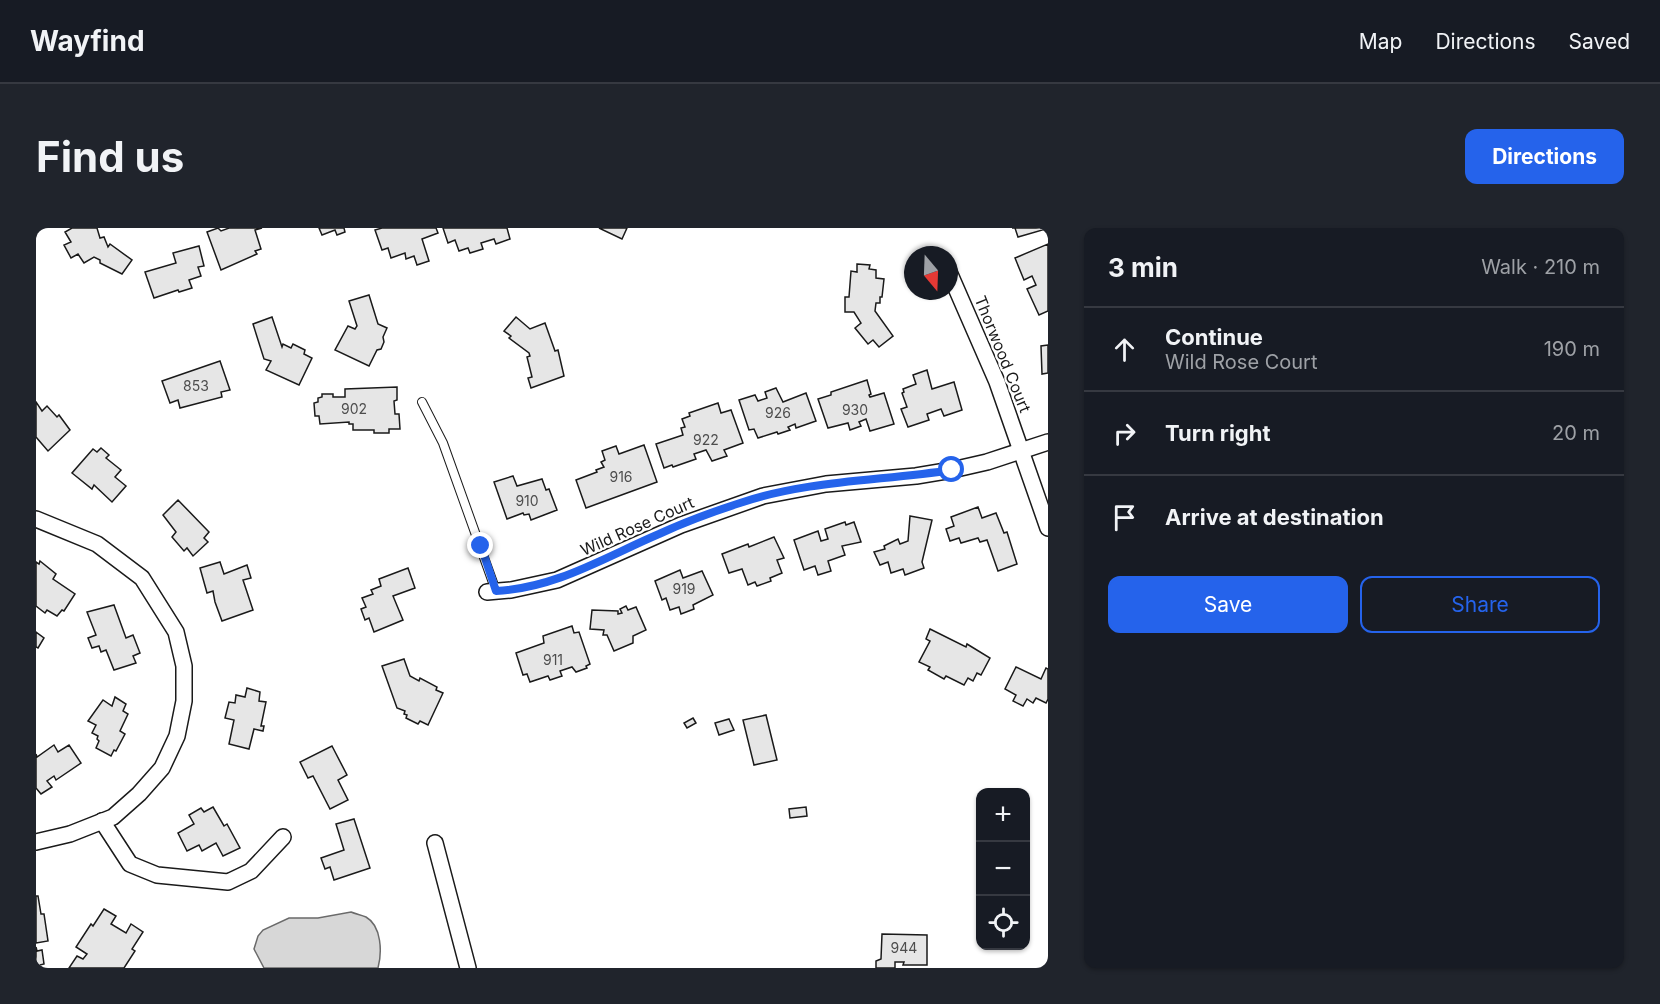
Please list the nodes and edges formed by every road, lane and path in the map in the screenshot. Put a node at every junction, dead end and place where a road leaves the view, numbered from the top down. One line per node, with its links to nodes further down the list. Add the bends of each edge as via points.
1 (958, 292): 4 (street, Thorwood Court)
2 (422, 402): 7 (lane, via 443,443)
3 (1048, 442): 4 (street, Wild Rose Court)
4 (1021, 451): 6 (street, Thorwood Court); 7 (street, Wild Rose Court, via 952,470 826,484 763,496 674,528 557,580)
5 (36, 519): 8 (street, via 97,544 142,578 176,632 184,666 184,701 177,736 162,768 140,794)
6 (1048, 528)
7 (491, 592)
8 (102, 821): 9 (street, via 130,864 157,875 228,882 251,871); 10 (street)
9 (283, 837)
10 (36, 842)
11 (435, 843): 12 (street)
12 (468, 968)

